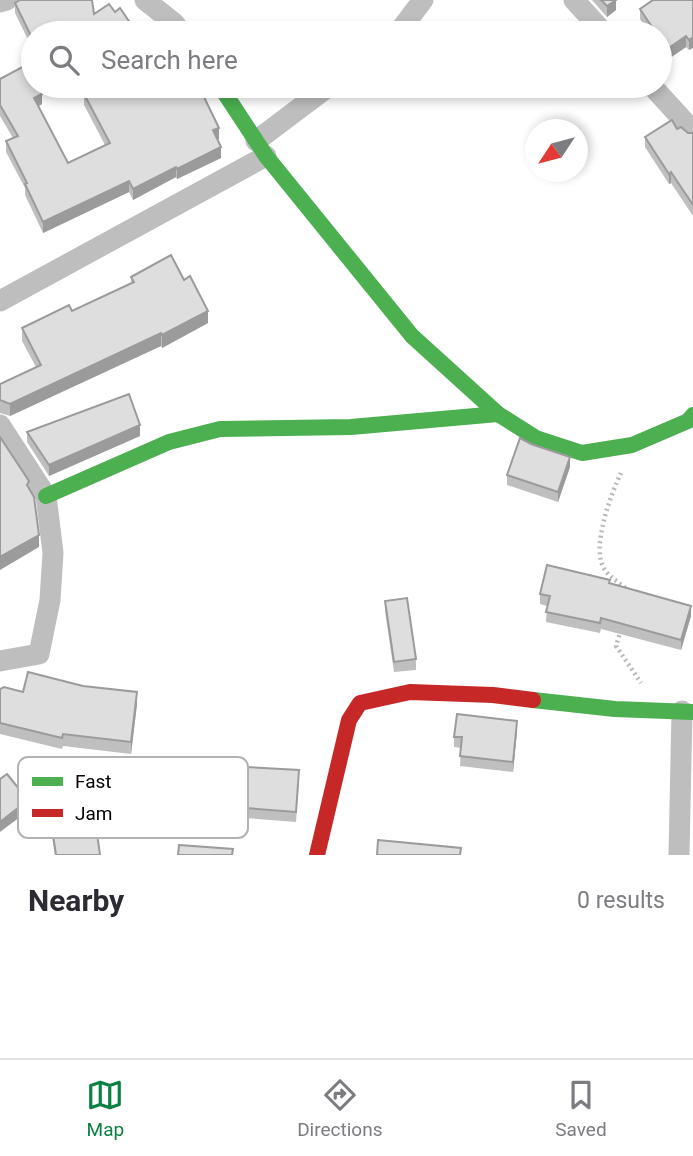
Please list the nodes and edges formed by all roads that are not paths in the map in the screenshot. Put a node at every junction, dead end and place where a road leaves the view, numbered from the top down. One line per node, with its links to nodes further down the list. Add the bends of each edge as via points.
1 (7, 0): 5 (street)
2 (145, 0): 6 (street)
3 (423, 0): 7 (street)
4 (574, 0): 8 (street)
5 (0, 2)
6 (169, 21)
7 (407, 21)
8 (593, 21)
9 (228, 98): 13 (street)
10 (316, 98): 13 (street)
11 (663, 98): 12 (street)
12 (693, 131)
13 (261, 149): 15 (street); 16 (street, via 412,335)
14 (0, 278): 15 (street)
15 (3, 300)
16 (498, 414): 17 (street, via 536,438 582,453 632,446); 19 (street, via 351,427 220,429 169,442)
17 (693, 415)
18 (0, 425): 19 (street)
19 (46, 496): 20 (street, via 54,553 39,654)
20 (0, 661)
21 (682, 711): 22 (street, via 410,692 360,703 349,720); 23 (street)
22 (317, 855)
23 (679, 855)

